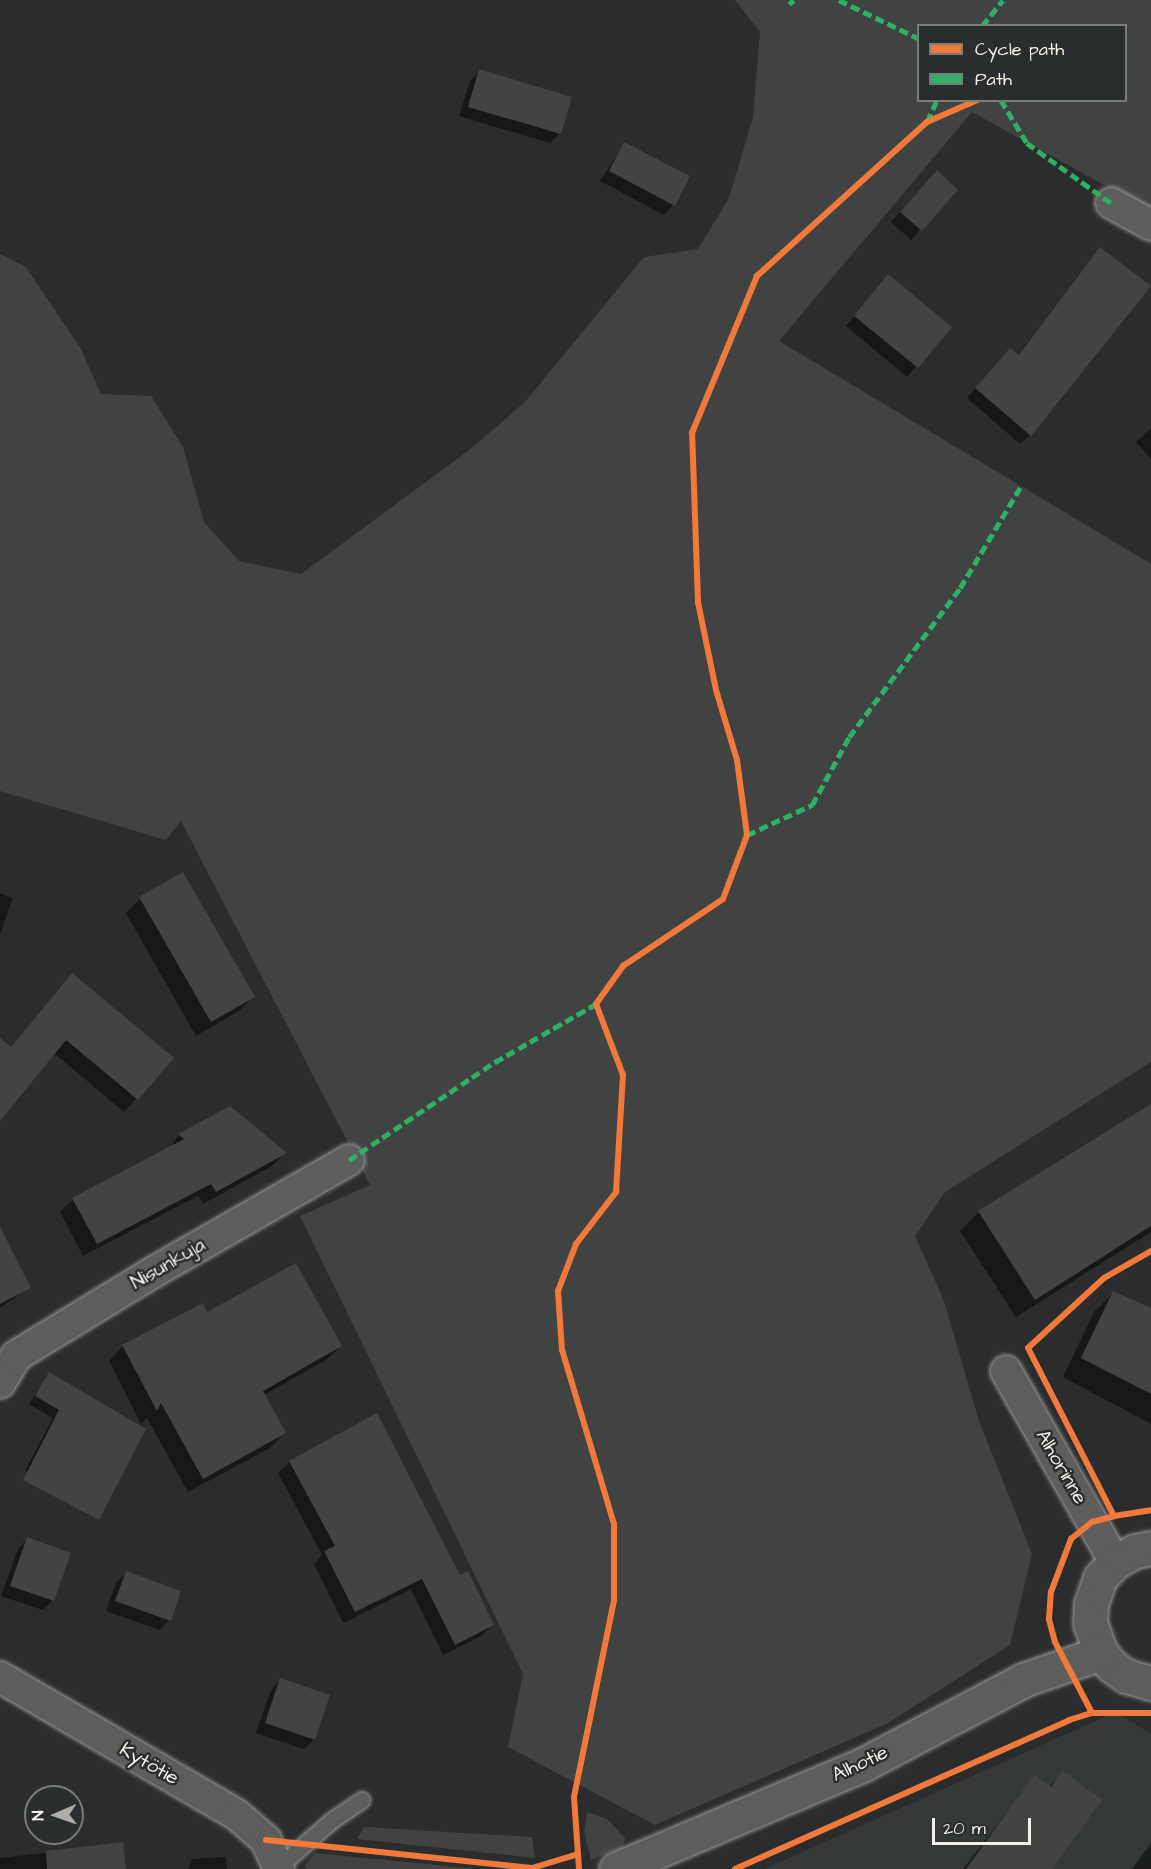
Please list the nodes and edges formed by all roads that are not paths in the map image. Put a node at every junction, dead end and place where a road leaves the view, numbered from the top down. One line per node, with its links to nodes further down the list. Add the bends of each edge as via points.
1 (1111, 203): 2 (street)
2 (1151, 225)
3 (349, 1160): 5 (street, Nisunkuja, via 16,1356)
4 (1006, 1371): 7 (street, Alhorinne)
5 (0, 1383)
6 (1151, 1548): 7 (street, via 1135,1551)
7 (1115, 1562): 8 (street, via 1101,1578 1091,1604 1090,1623)
8 (1101, 1653): 10 (street, via 1126,1676); 13 (street, Alhotie, via 1023,1680 864,1764)
9 (0, 1677): 12 (street, Kytötie, via 237,1815 266,1840)
10 (1151, 1683)
11 (362, 1800): 12 (lane, via 332,1820)
12 (279, 1868)
13 (616, 1869)

